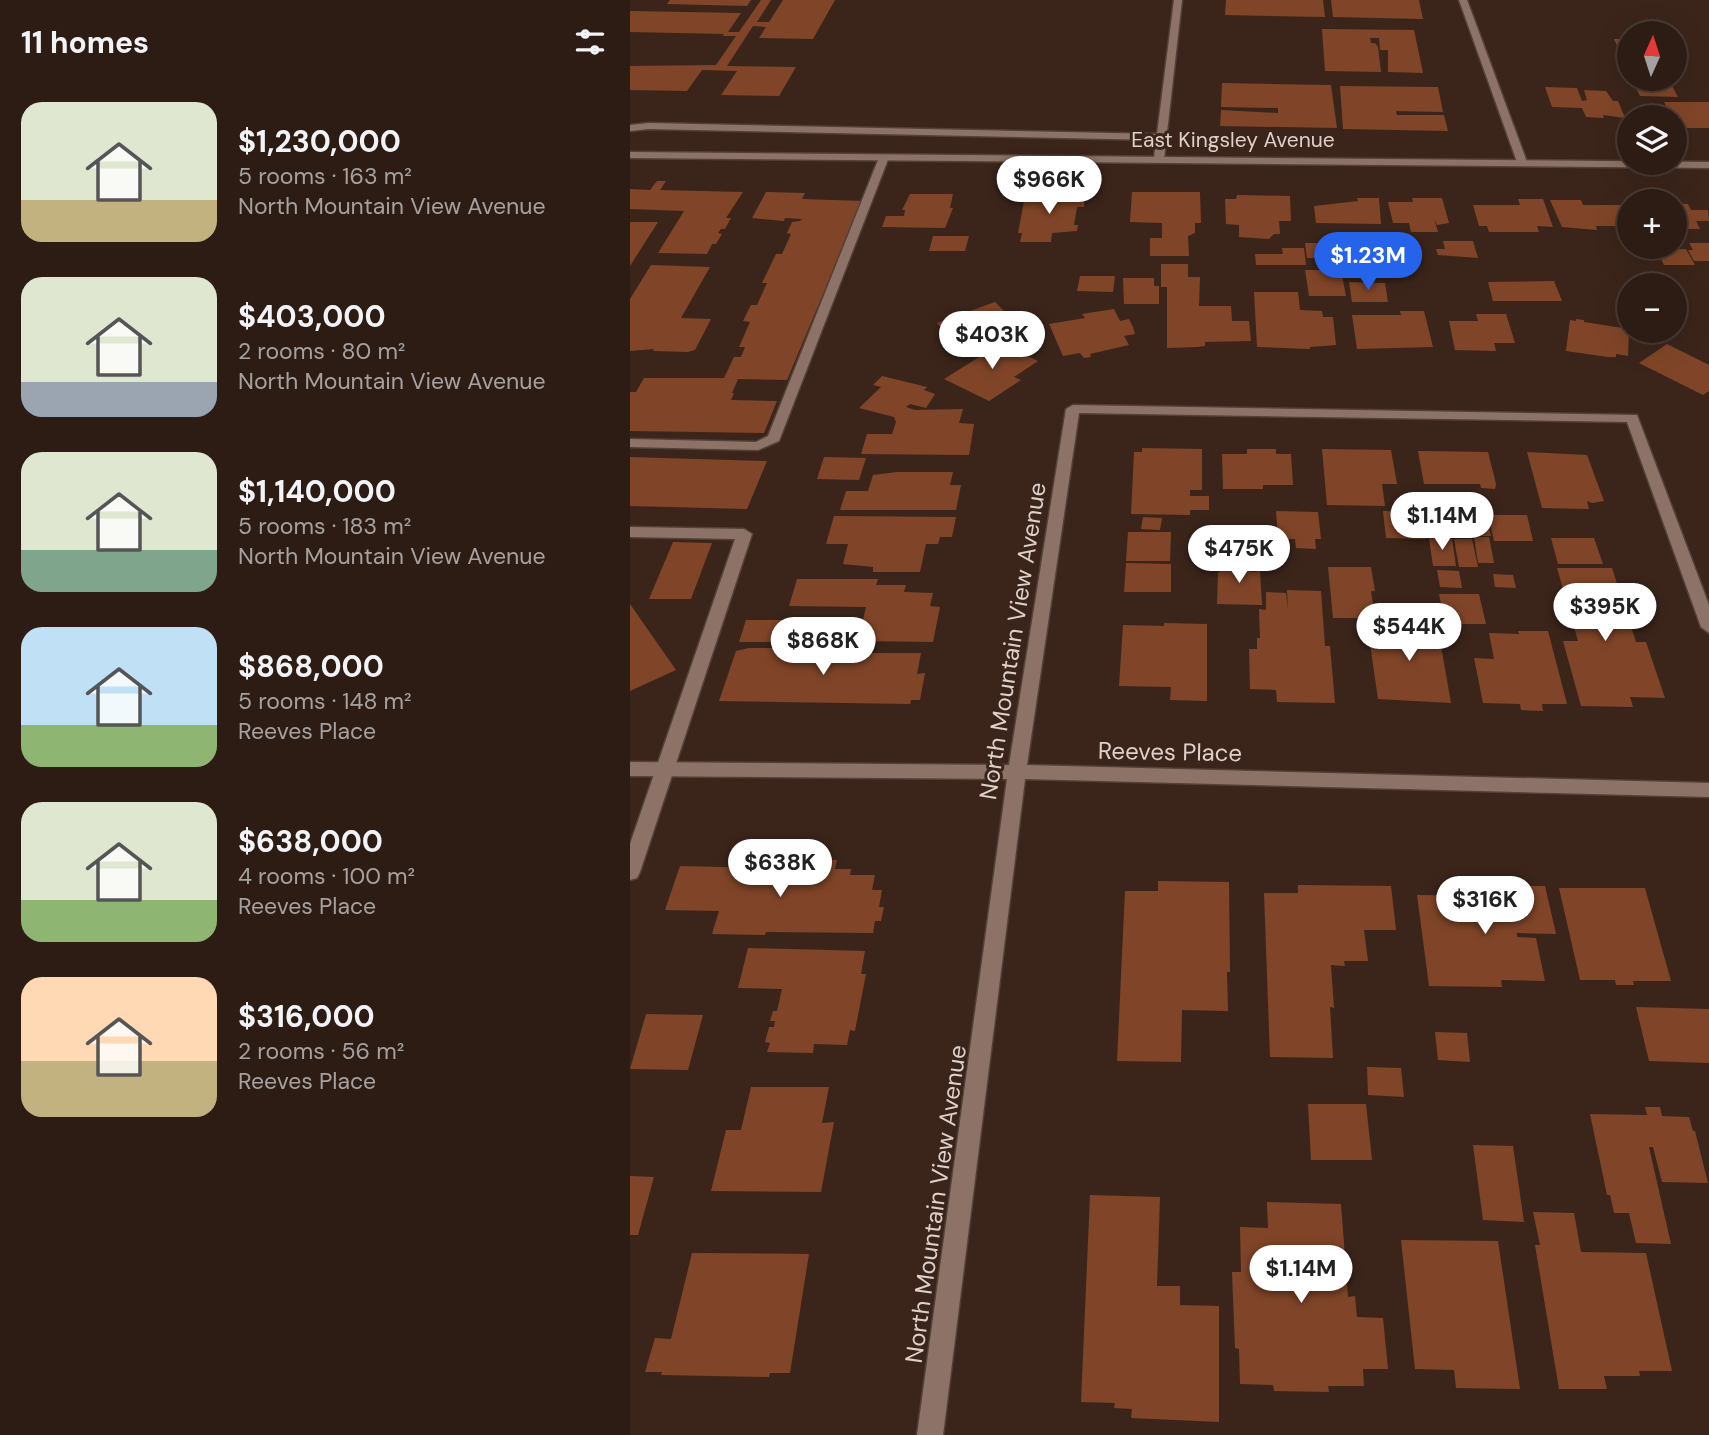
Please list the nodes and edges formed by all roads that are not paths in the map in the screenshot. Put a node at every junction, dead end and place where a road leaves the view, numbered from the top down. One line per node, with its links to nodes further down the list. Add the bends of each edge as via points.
1 (1178, 0): 4 (street)
2 (1463, 0): 8 (street)
3 (630, 128): 4 (street)
4 (1161, 137): 7 (street)
5 (630, 155): 6 (street, East Kingsley Avenue)
6 (884, 157): 7 (street, East Kingsley Avenue); 10 (street, via 774,438 758,446)
7 (1158, 159): 8 (street, East Kingsley Avenue)
8 (1522, 162): 9 (street, East Kingsley Avenue)
9 (1709, 165)
10 (630, 443)
11 (630, 532): 14 (street, via 744,534)
12 (1709, 627): 15 (street, North Mountain View Avenue, via 1632,418 1073,410)
13 (630, 769): 14 (street, Reeves Place)
14 (665, 769): 15 (street, Reeves Place); 17 (street)
15 (1017, 772): 16 (street, Reeves Place); 18 (street, North Mountain View Avenue)
16 (1709, 790)
17 (630, 872)
18 (930, 1435)

